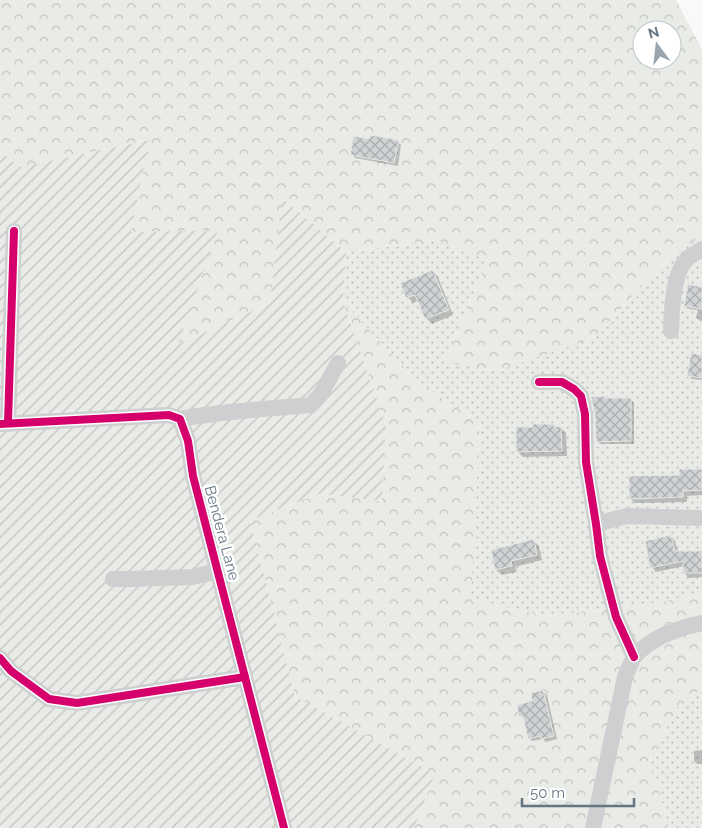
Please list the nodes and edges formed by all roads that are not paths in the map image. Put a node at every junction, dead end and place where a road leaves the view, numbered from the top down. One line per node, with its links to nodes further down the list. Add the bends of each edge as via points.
1 (14, 231): 7 (street)
2 (702, 249): 3 (street, via 688,259 677,277)
3 (671, 331)
4 (338, 363): 6 (street, via 311,405)
5 (539, 382): 9 (street, via 562,382 581,396 585,414 586,462)
6 (180, 419): 7 (street, via 169,415); 10 (street, Bendera Lane)
7 (4, 424)
8 (702, 518): 9 (street, via 627,516)
9 (596, 524): 13 (street, via 600,556 616,617)
10 (218, 572): 11 (street, via 192,577); 15 (street, Bendera Lane)
11 (113, 579)
12 (702, 623): 13 (street, via 665,634)
13 (634, 657): 17 (street, via 625,676)
14 (0, 658): 15 (street, via 11,671 49,698 77,703)
15 (245, 678): 16 (street, Bendera Lane)
16 (284, 828)
17 (593, 828)

